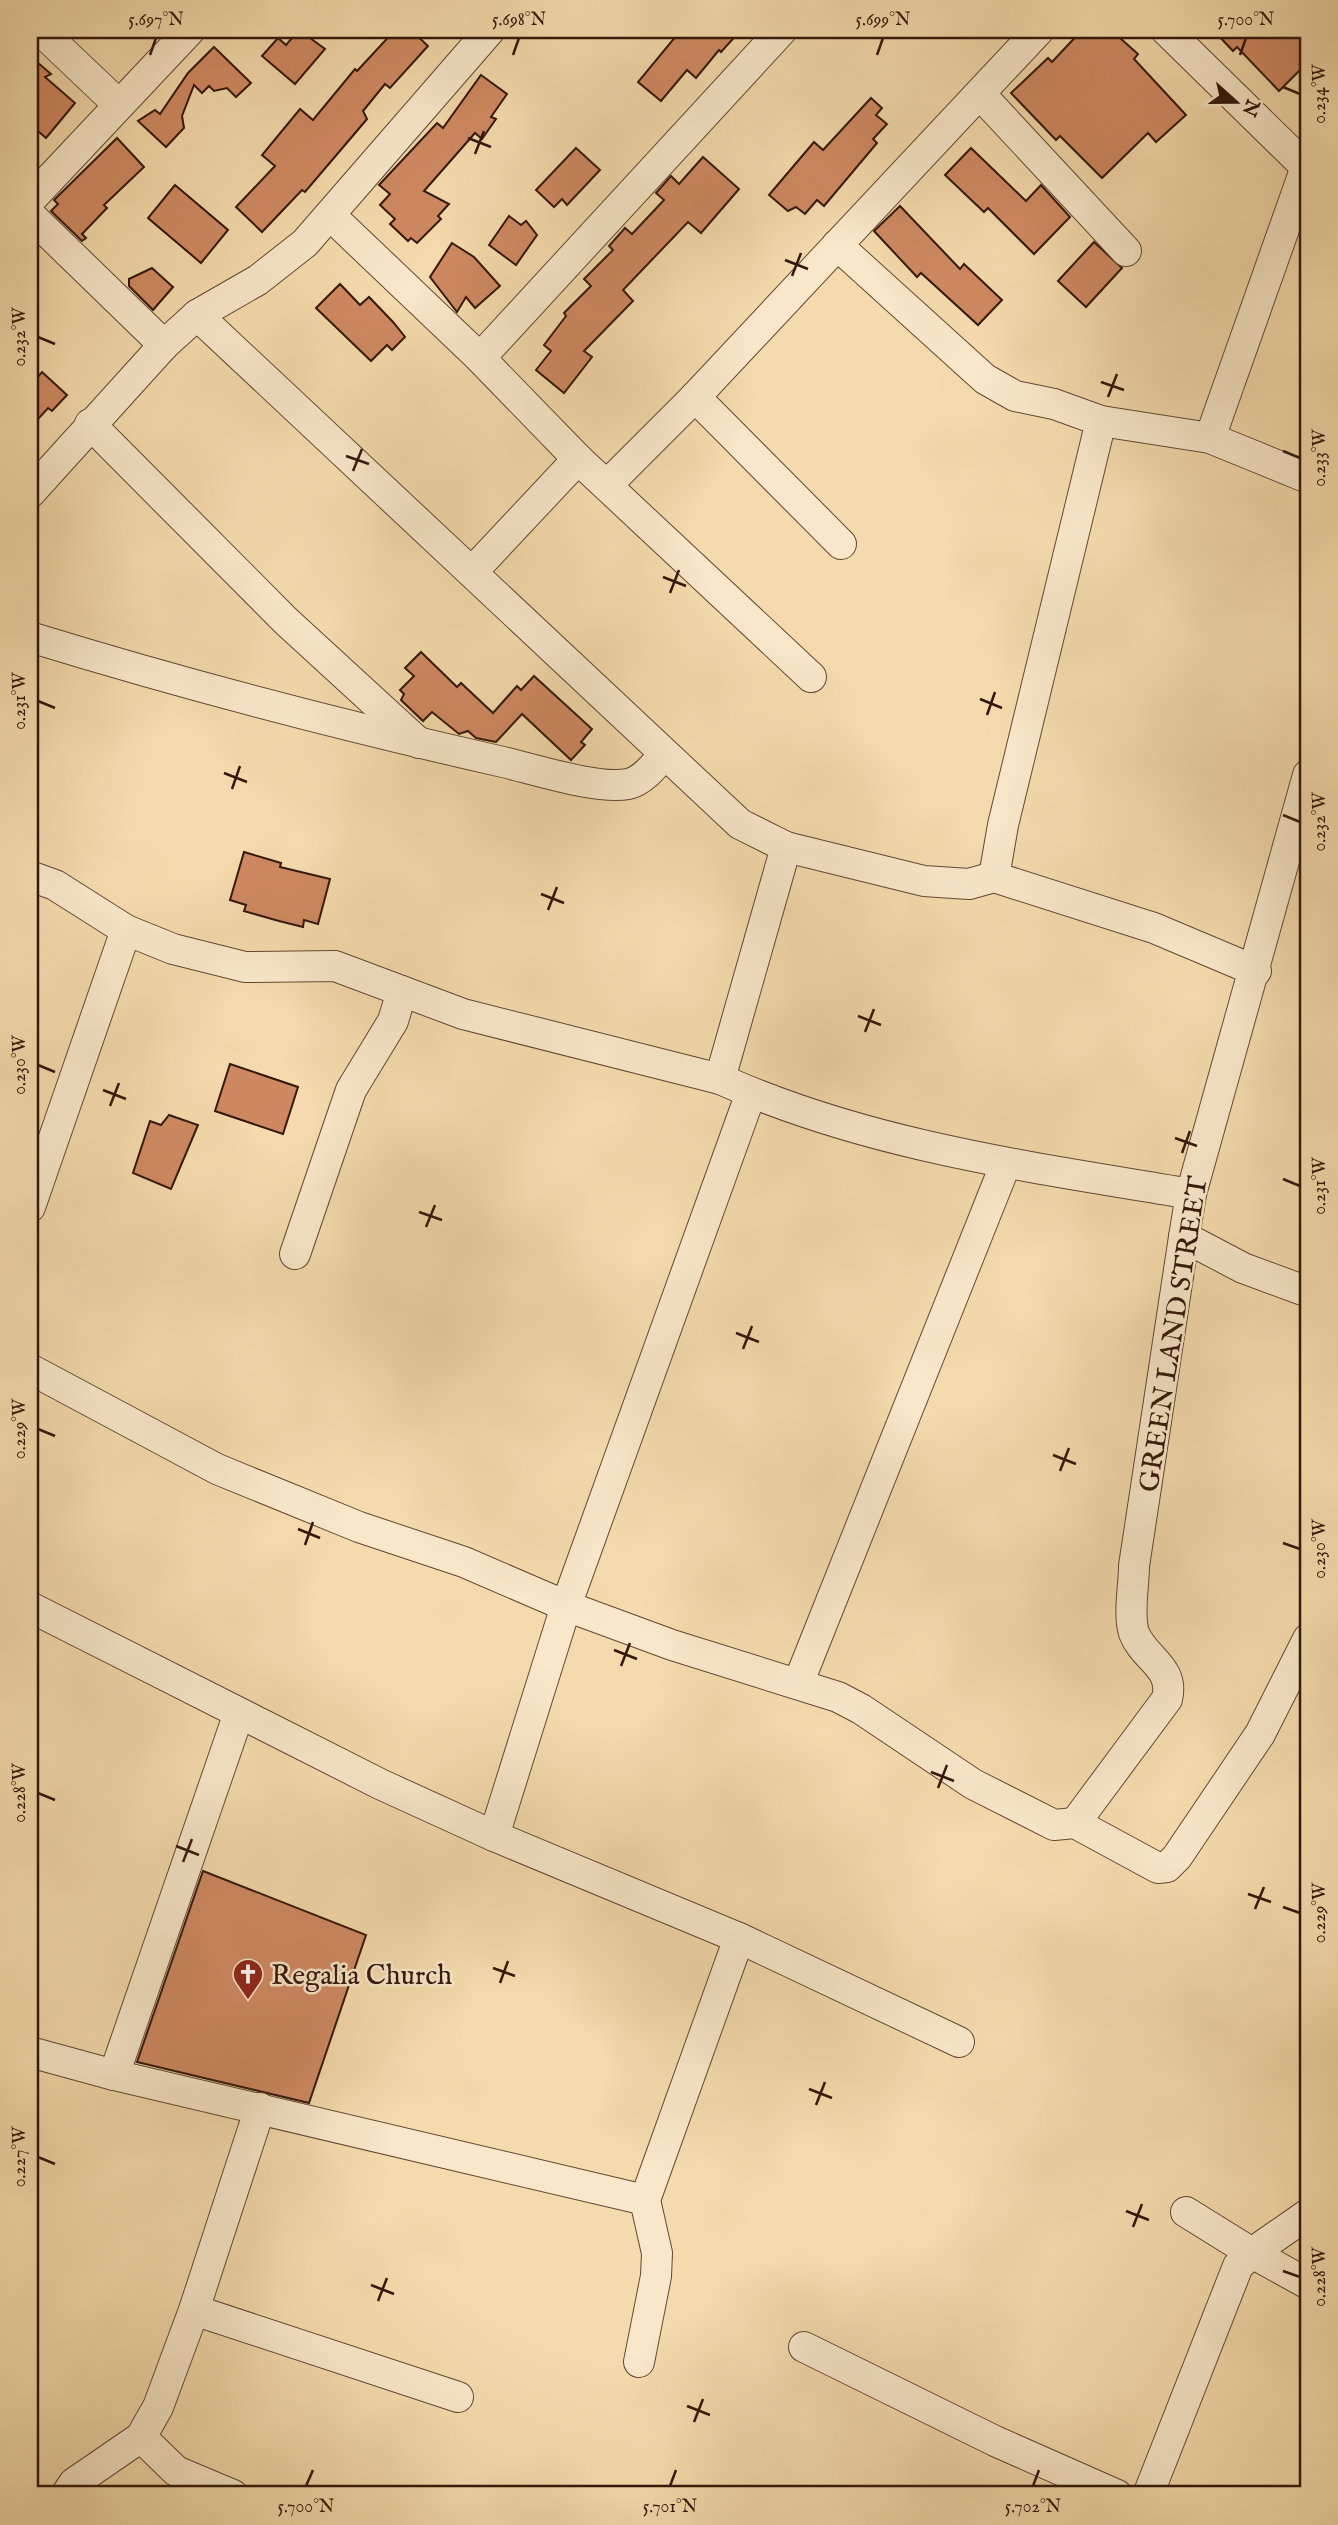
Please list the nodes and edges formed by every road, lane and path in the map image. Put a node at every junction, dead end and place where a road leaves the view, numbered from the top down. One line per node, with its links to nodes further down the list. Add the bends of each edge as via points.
1 (40, 30): 8 (street)
2 (190, 30): 8 (street)
3 (491, 30): 12 (street)
4 (782, 30): 17 (street)
5 (1038, 30): 7 (street)
6 (1166, 30): 9 (street)
7 (980, 94): 13 (street); 14 (street)
8 (118, 104): 10 (street)
9 (1307, 168): 21 (street)
10 (30, 200)
11 (30, 215): 16 (street)
12 (330, 215): 15 (street, via 305,243 258,279); 17 (street)
13 (837, 245): 18 (street); 19 (street, via 985,379 1015,396)
14 (1126, 251)
15 (197, 315): 16 (street); 27 (street)
16 (164, 345): 20 (street)
17 (480, 358): 22 (street)
18 (695, 397): 24 (street); 26 (street)
19 (1101, 421): 21 (street); 35 (street)
20 (90, 424): 25 (street); 30 (street, via 286,621)
21 (1210, 438): 23 (street)
22 (578, 459): 24 (street); 27 (street)
23 (1308, 478)
24 (607, 485): 29 (street)
25 (30, 493)
26 (841, 544)
27 (472, 572): 31 (street)
28 (30, 637): 30 (street, via 130,668)
29 (811, 677)
30 (419, 743): 31 (street, via 590,782 629,784 653,769)
31 (664, 754): 33 (street, via 740,824)
32 (1307, 782): 37 (street, GREEN LAND STREET)
33 (786, 847): 35 (street, via 924,881 969,884); 39 (street)
34 (30, 876): 36 (street, via 55,885)
35 (994, 877): 37 (street, via 1154,928)
36 (126, 930): 38 (street, via 173,949 245,967 335,966); 43 (street)
37 (1256, 971): 42 (street, GREEN LAND STREET)
38 (402, 991): 39 (street, via 463,1014); 45 (street, via 393,1021 351,1090)
39 (720, 1079): 40 (street)
40 (751, 1093): 41 (street, via 885,1139); 48 (street)
41 (1006, 1163): 42 (street); 51 (street)
42 (1191, 1194): 44 (street, GREEN LAND STREET)
43 (30, 1207)
44 (1184, 1237): 46 (street, via 1243,1268); 53 (street, GREEN LAND STREET, via 1134,1566 1134,1632 1167,1675 1170,1686 1167,1699)
45 (295, 1254)
46 (1308, 1292)
47 (30, 1369): 48 (street, via 217,1469 359,1527 464,1562)
48 (566, 1606): 51 (street); 54 (street)
49 (30, 1607): 52 (street)
50 (1308, 1639): 53 (street, via 1260,1734 1167,1867 1150,1866)
51 (798, 1684): 53 (street, via 861,1709 973,1784 1038,1818 1055,1825)
52 (239, 1713): 54 (street, via 291,1742); 58 (street)
53 (1075, 1823)
54 (494, 1836): 55 (street)
55 (739, 1938): 56 (street); 60 (street)
56 (959, 2042)
57 (30, 2052): 58 (street)
58 (114, 2076): 59 (street)
59 (260, 2108): 60 (street); 65 (street)
60 (645, 2200): 67 (street, via 657,2253)
61 (1186, 2212): 63 (street)
62 (1308, 2214): 63 (street)
63 (1252, 2253): 64 (street); 73 (street, via 1238,2266)
64 (1308, 2284)
65 (194, 2310): 68 (street); 69 (street, via 158,2407)
66 (804, 2347): 72 (street)
67 (639, 2362)
68 (458, 2397)
69 (141, 2437): 70 (street, via 74,2483); 71 (street, via 176,2470)
70 (66, 2495)
71 (233, 2495)
72 (1117, 2495)
73 (1148, 2495)

